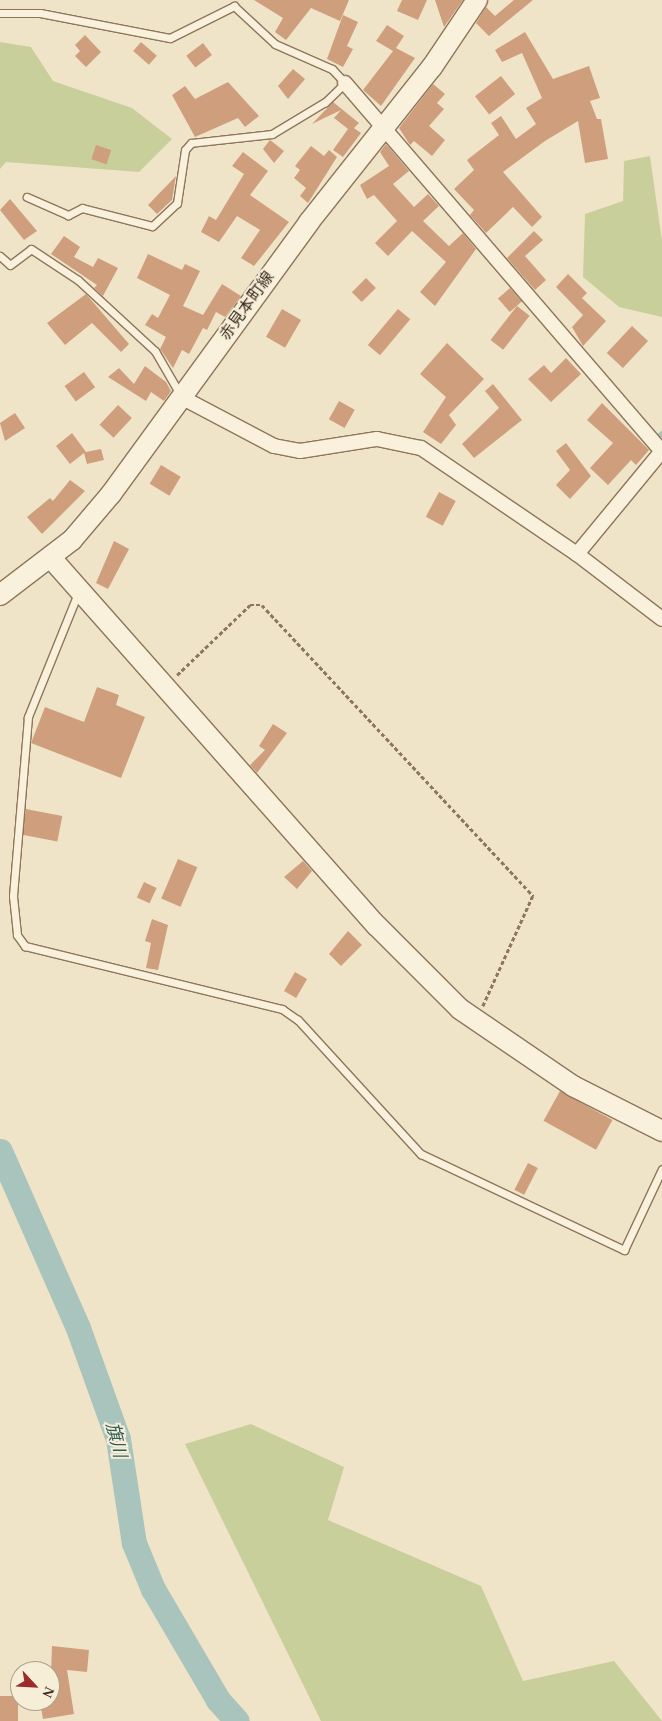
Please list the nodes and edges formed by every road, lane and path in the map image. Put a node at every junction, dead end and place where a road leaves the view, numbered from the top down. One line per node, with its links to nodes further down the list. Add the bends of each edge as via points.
1 (477, 0): 5 (street, 赤見本町線, via 432,67)
2 (236, 3): 3 (lane, via 170,38 40,13); 4 (lane, via 275,44 316,60)
3 (0, 13)
4 (346, 83): 5 (street); 6 (lane, via 280,131 191,143 185,150 177,203 152,226 82,208 68,215)
5 (384, 126): 8 (street, 赤見本町線); 9 (street)
6 (27, 197)
7 (0, 256): 8 (lane, via 10,265 31,250 78,280 155,351)
8 (181, 396): 10 (street, via 274,446 300,452 377,439 421,448); 11 (street, 赤見本町線, via 111,494)
9 (661, 452): 10 (street)
10 (577, 554): 14 (street)
11 (51, 558): 12 (street); 13 (street, 赤見本町線)
12 (79, 592): 15 (street); 18 (lane, via 28,717 12,896 17,935 25,946 93,960 286,1011 421,1154 624,1250)
13 (0, 595)
14 (662, 619)
15 (164, 689): 16 (street, via 376,926); 16 (path, via 250,605 262,604 533,896)
16 (476, 1021): 17 (street, via 573,1086)
17 (662, 1131)
18 (662, 1169)

